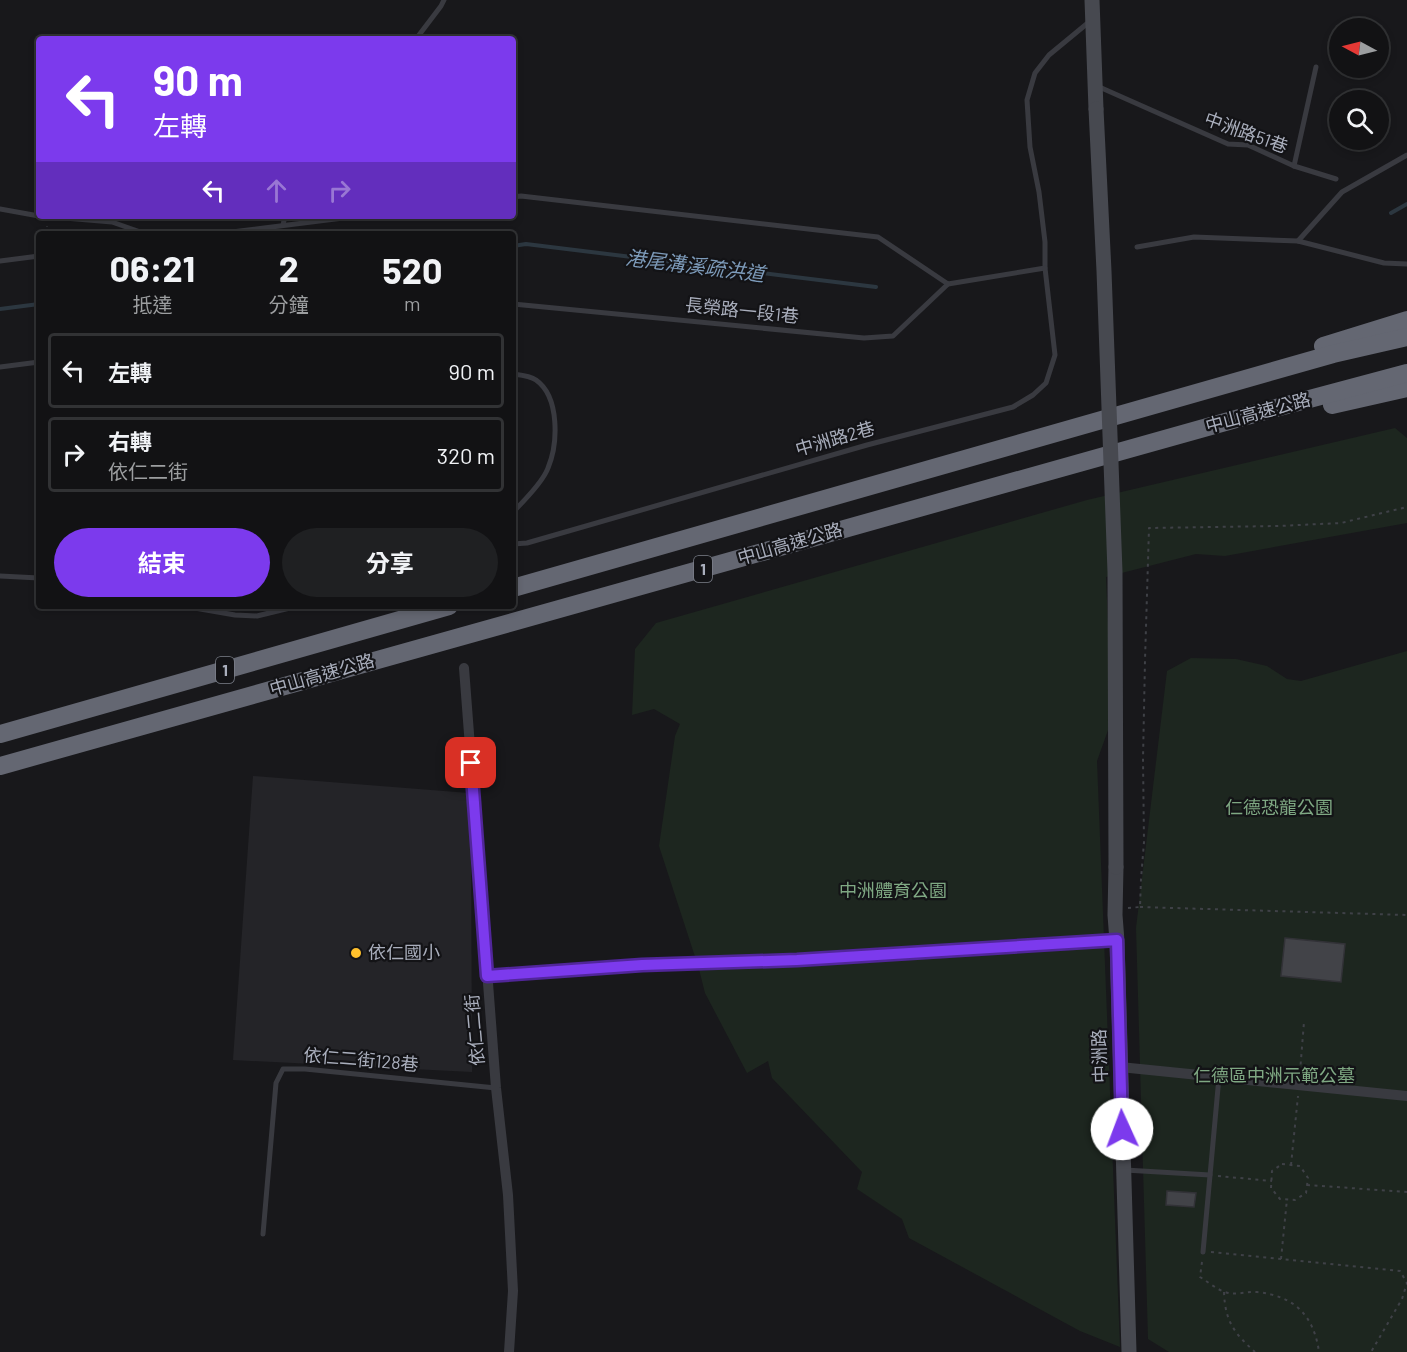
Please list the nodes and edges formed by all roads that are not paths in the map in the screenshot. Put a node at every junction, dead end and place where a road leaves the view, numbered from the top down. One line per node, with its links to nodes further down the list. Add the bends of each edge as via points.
1 (444, 0): 4 (lane)
2 (1092, 0): 3 (street, 中洲路)
3 (1092, 19): 6 (street, 中洲路); 24 (lane, via 1049,55 1035,73 1027,100)
4 (418, 36)
5 (1316, 66): 8 (lane, 中洲路51巷)
6 (1095, 86): 8 (lane, 中洲路51巷, via 1228,144 1248,145); 47 (street, 中洲路, bridge, via 1115,572)
7 (1407, 155): 19 (lane, via 1342,192)
8 (1294, 166): 9 (lane)
9 (1336, 179)
10 (516, 197): 25 (lane, via 878,237)
11 (0, 209): 12 (lane)
12 (36, 215)
13 (76, 219): 17 (lane, via 112,222)
14 (284, 219): 16 (lane)
15 (334, 219): 16 (lane)
16 (283, 225): 18 (lane)
17 (138, 231)
18 (238, 231)
19 (1299, 241): 20 (lane, via 1194,237); 23 (lane, via 1384,263)
20 (1137, 247)
21 (36, 256): 22 (lane)
22 (0, 261)
23 (1407, 264)
24 (1046, 267): 25 (lane); 37 (lane, 中洲路2巷, via 1055,355 1046,383 1012,407)
25 (948, 284): 26 (lane, 長榮路一段1巷, via 893,336 864,338)
26 (516, 304)
27 (1407, 320): 32 (highway, via 1329,344)
28 (1407, 337): 32 (highway, 中山高速公路 / 1)
29 (36, 362): 30 (lane)
30 (0, 367)
31 (1407, 373): 35 (highway, 中山高速公路 / 1)
32 (1264, 374): 40 (highway, 中山高速公路 / 1)
33 (516, 375): 36 (lane, via 534,379 546,390 556,437 548,469)
34 (1407, 388): 35 (highway, via 1331,405)
35 (1268, 410): 46 (highway, 中山高速公路 / 1)
36 (516, 509)
37 (516, 544)
38 (0, 576): 39 (lane)
39 (36, 578)
40 (516, 587)
41 (200, 609): 42 (lane, via 257,616)
42 (286, 609)
43 (438, 609): 45 (highway, 中山高速公路 / 1)
44 (464, 668): 48 (street, 依仁二街)
45 (0, 734)
46 (0, 766)
47 (1117, 940): 48 (lane); 49 (street, 中洲路)
48 (487, 976): 51 (street, 依仁二街)
49 (1120, 1067): 50 (street); 53 (street, 中洲路)
50 (1219, 1077): 52 (street); 54 (lane)
51 (496, 1088): 55 (lane, 依仁二街128巷, via 283,1069 276,1083); 57 (street, 依仁二街, via 508,1195 513,1291)
52 (1407, 1096)
53 (1124, 1169): 54 (lane); 58 (street, 中洲路)
54 (1209, 1175): 56 (lane)
55 (263, 1234)
56 (1203, 1251)
57 (509, 1352)
58 (1129, 1352)

